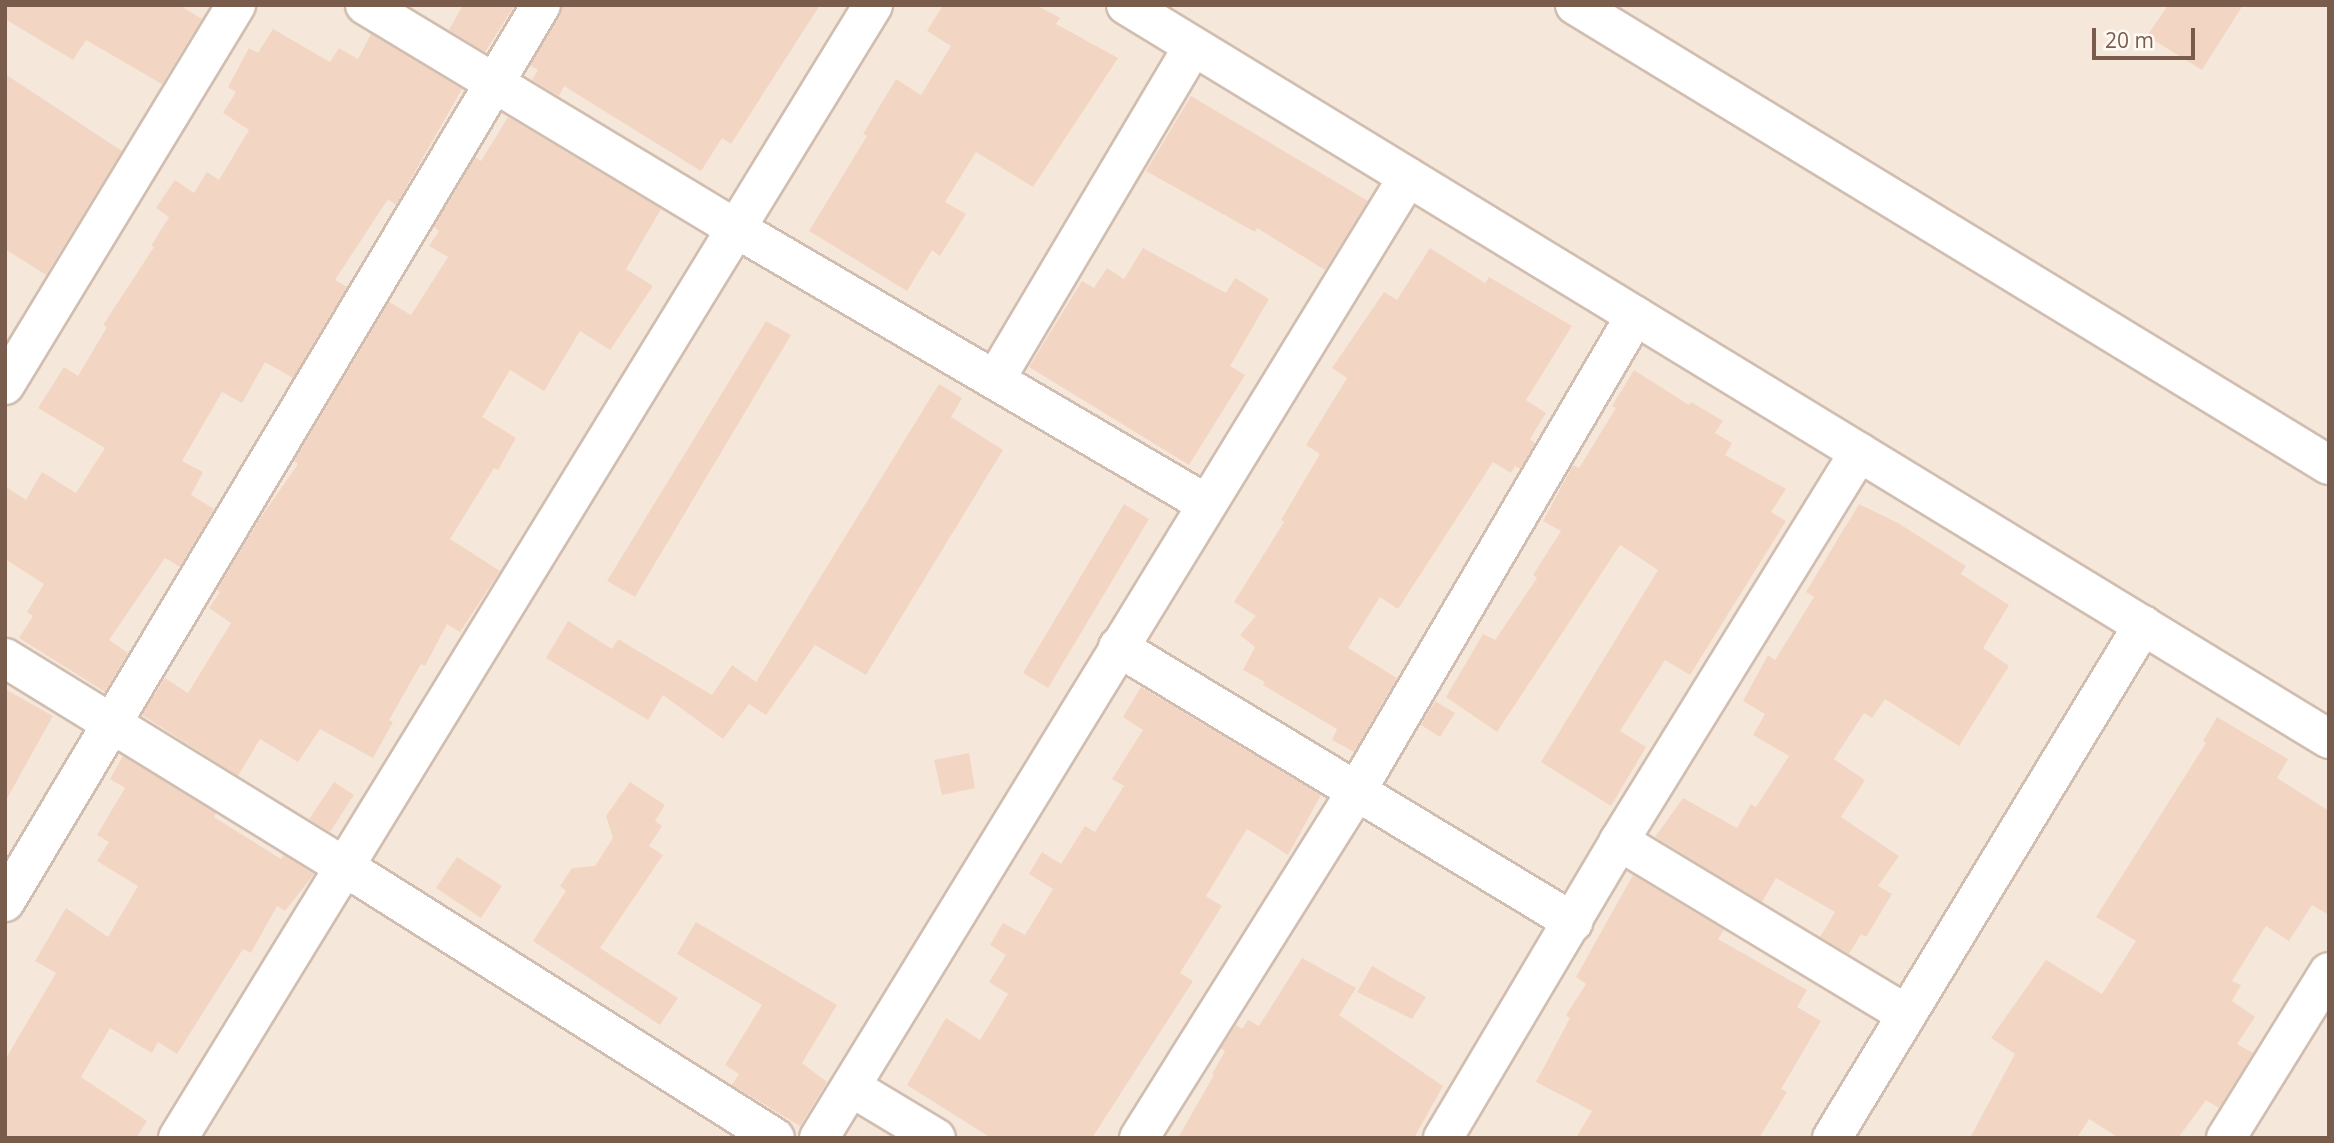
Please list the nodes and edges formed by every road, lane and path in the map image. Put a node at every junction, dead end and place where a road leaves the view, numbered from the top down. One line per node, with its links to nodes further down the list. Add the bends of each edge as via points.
1 (236, 5): 13 (street)
2 (365, 5): 8 (street)
3 (541, 5): 8 (street)
4 (873, 5): 10 (street)
5 (1126, 5): 7 (street)
6 (1575, 5): 15 (street)
7 (1193, 46): 9 (street); 12 (street)
8 (494, 83): 10 (street); 20 (street)
9 (1408, 177): 11 (street); 16 (street)
10 (737, 229): 12 (street); 24 (street)
11 (1635, 316): 14 (street); 22 (street)
12 (995, 380): 16 (street)
13 (5, 385)
14 (1858, 452): 17 (street); 23 (street)
15 (2329, 465)
16 (1205, 503): 18 (street)
17 (2143, 625): 21 (street); 28 (street)
18 (1118, 648): 22 (street); 29 (street)
19 (5, 658): 20 (street)
20 (113, 724): 24 (street); 25 (street)
21 (2329, 738)
22 (1357, 790): 26 (street); 34 (street)
23 (1619, 841): 26 (street); 28 (street)
24 (345, 867): 30 (street); 31 (street)
25 (5, 902)
26 (1573, 922): 35 (street)
27 (2329, 972): 37 (street)
28 (1907, 1015): 36 (street)
29 (851, 1087): 32 (street); 33 (street)
30 (178, 1138)
31 (775, 1138)
32 (819, 1138)
33 (936, 1138)
34 (1139, 1138)
35 (1443, 1138)
36 (1832, 1138)
37 (2226, 1138)

